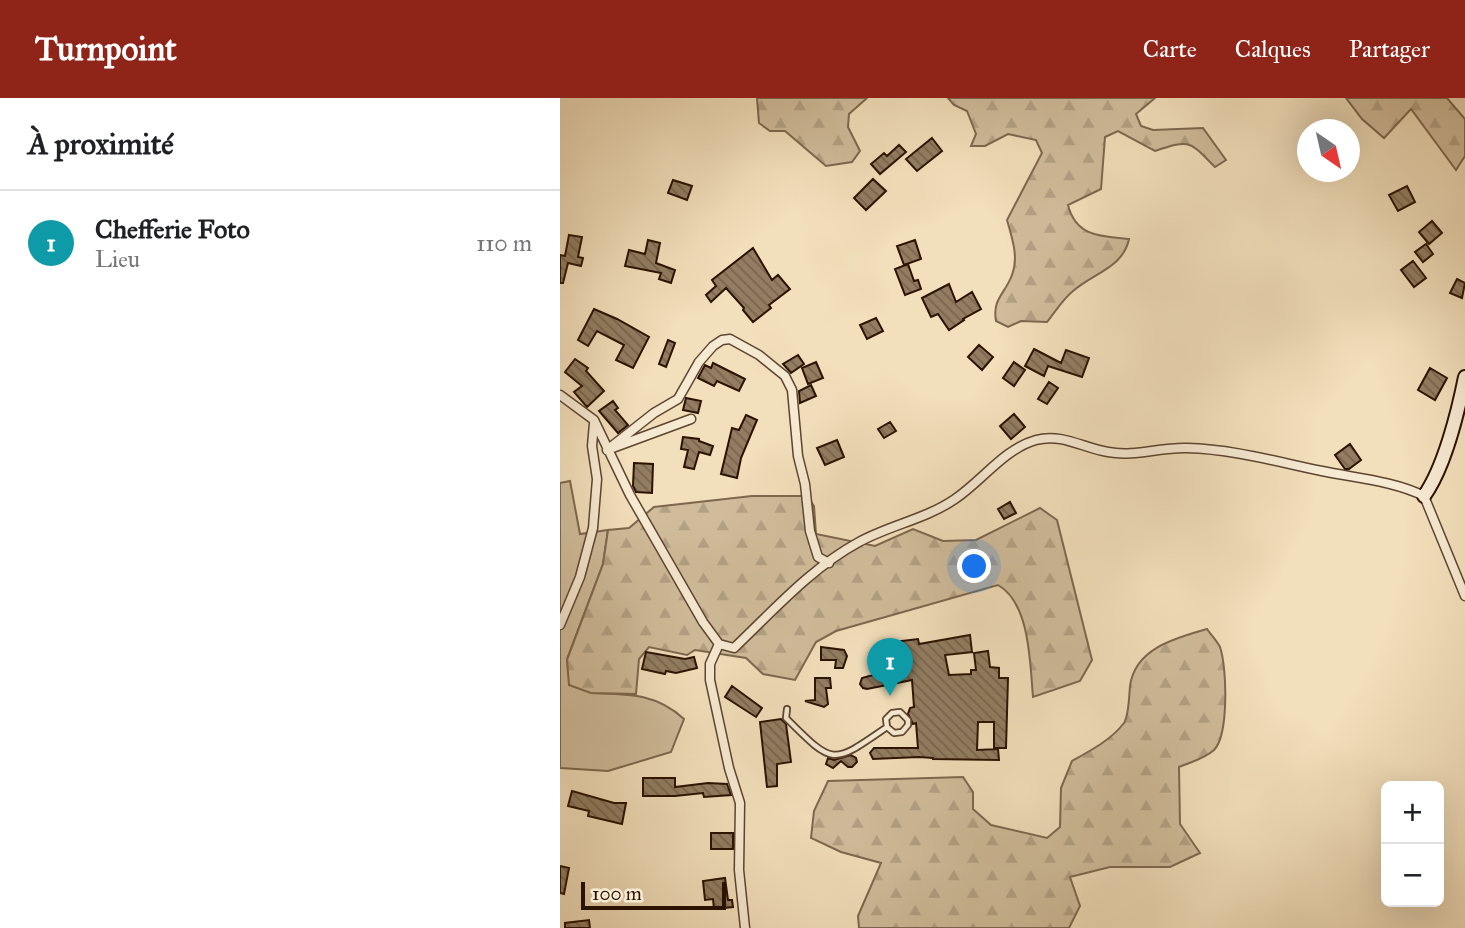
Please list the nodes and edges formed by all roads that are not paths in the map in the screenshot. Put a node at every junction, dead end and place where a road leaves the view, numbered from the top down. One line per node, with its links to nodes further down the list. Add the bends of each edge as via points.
1 (1465, 377): 6 (street, via 1452,427)
2 (560, 395): 4 (street)
3 (691, 419): 5 (street)
4 (594, 420): 5 (street); 9 (street, via 597,479 593,528)
5 (607, 450): 7 (street, via 678,398 713,345 730,339 785,376 792,390 810,531 818,557); 10 (street, via 673,572)
6 (1424, 496): 7 (street, via 1217,449 1183,447 1134,454 1051,438 1025,444 958,498 867,538); 8 (street)
7 (829, 563): 10 (street, via 734,648)
8 (1465, 596)
9 (560, 625)
10 (719, 643): 13 (street, via 710,664 710,680 740,803 739,870)
11 (787, 709): 12 (lane, via 786,718 806,738 836,757)
12 (887, 727): 12 (lane, via 902,732 908,720 900,712 892,713 886,719)
13 (745, 928)

